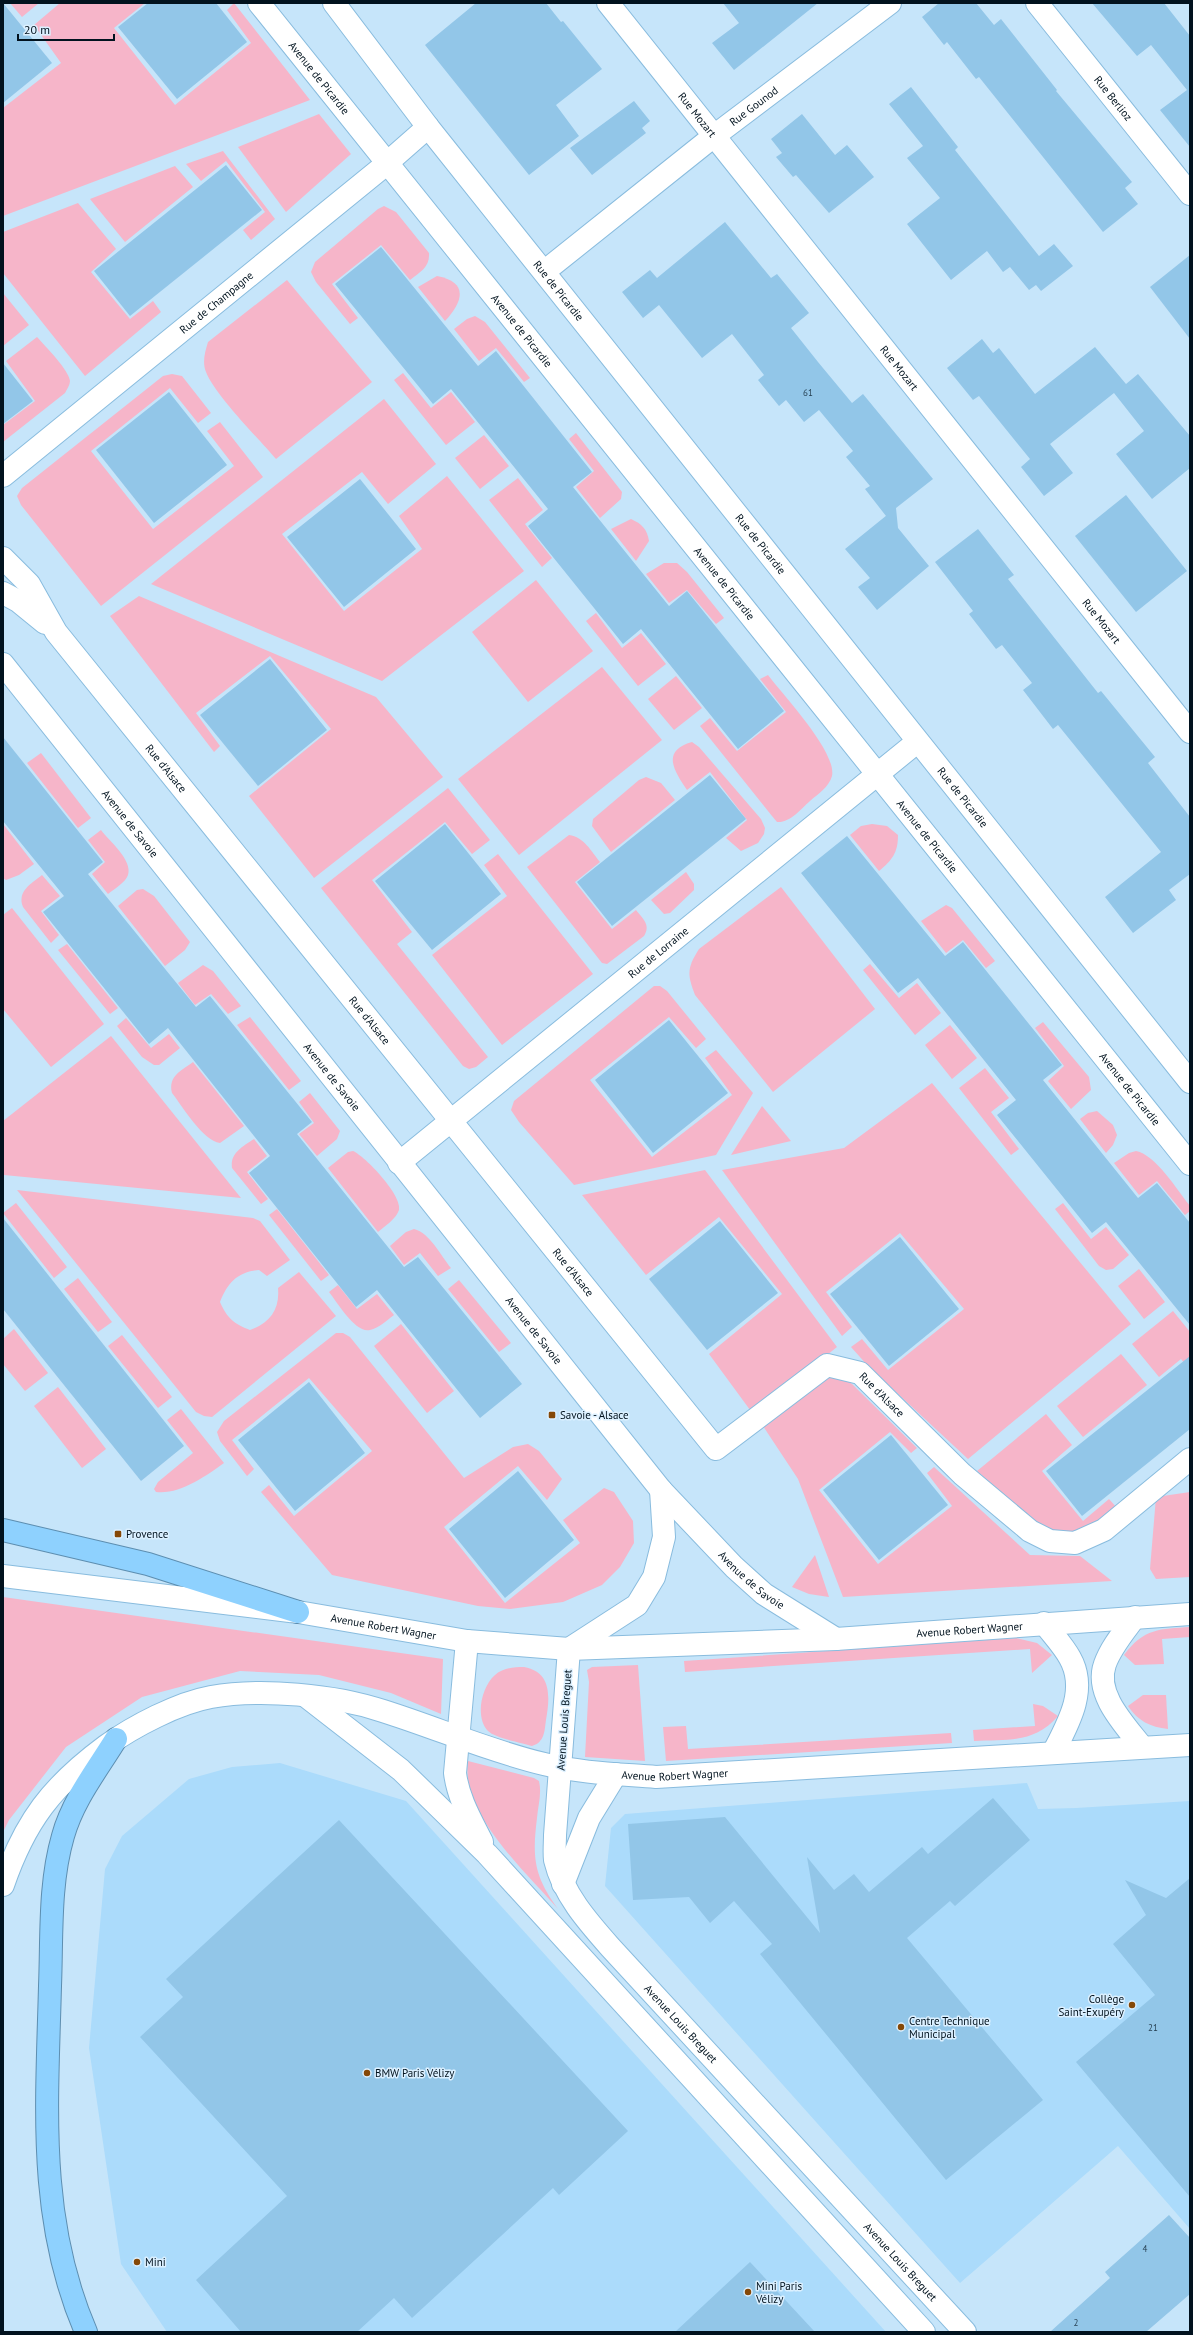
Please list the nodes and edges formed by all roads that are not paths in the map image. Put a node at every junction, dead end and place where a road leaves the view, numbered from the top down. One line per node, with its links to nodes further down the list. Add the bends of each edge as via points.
1 (259, 3): 8 (street, Avenue de Picardie)
2 (334, 3): 6 (street, Rue de Picardie)
3 (608, 3): 7 (street, Rue Mozart)
4 (890, 3): 7 (street, Rue Gounod)
5 (1038, 3): 9 (street, Rue Berlioz)
6 (428, 127): 8 (street, Rue de Champagne); 10 (street, Rue de Picardie)
7 (714, 136): 10 (street, Rue Gounod); 16 (street, Rue Mozart)
8 (387, 162): 11 (street, Rue de Champagne); 18 (street, Avenue de Picardie)
9 (1190, 194)
10 (545, 271): 17 (street, Rue de Picardie)
11 (3, 476)
12 (3, 558): 14 (street, Rue d'Alsace, via 29,584)
13 (3, 593): 14 (street, Rue d'Alsace, via 18,601)
14 (56, 632): 20 (street, Rue d'Alsace)
15 (4, 667): 21 (street, Avenue de Savoie)
16 (1190, 732)
17 (917, 742): 18 (street, Rue de Lorraine); 19 (street, Rue de Picardie)
18 (876, 773): 20 (street, Rue de Lorraine); 22 (street, Avenue de Picardie)
19 (1190, 1082)
20 (450, 1121): 21 (street, Rue de Lorraine); 23 (street, Rue d'Alsace, via 716,1449 827,1365 860,1373 962,1474 1030,1531 1050,1542 1075,1543 1104,1530)
21 (399, 1163): 24 (street, Avenue de Savoie)
22 (1190, 1164)
23 (1190, 1459)
24 (661, 1490): 31 (street, Avenue de Savoie, via 734,1567 764,1594); 33 (street, via 664,1537 654,1577 637,1606)
25 (3, 1530): 27 (highway, via 148,1564)
26 (3, 1576): 27 (street, Avenue Robert Wagner)
27 (298, 1612): 32 (street, Avenue Robert Wagner)
28 (1190, 1614): 29 (street, Avenue Robert Wagner)
29 (1135, 1617): 30 (street, Avenue Robert Wagner); 38 (street, via 1116,1642 1104,1664 1102,1682 1112,1706)
30 (1044, 1623): 31 (street, Avenue Robert Wagner); 39 (street, via 1070,1658 1077,1687 1075,1710)
31 (836, 1639): 33 (street, Avenue Robert Wagner)
32 (467, 1641): 33 (street, Avenue Robert Wagner); 35 (street)
33 (569, 1649): 40 (street, Avenue Louis Breguet)
34 (307, 1697): 35 (street, Avenue Robert Wagner, via 345,1701 383,1710); 36 (street, Avenue Robert Wagner, via 259,1694 211,1697 149,1720); 42 (street, via 401,1770)
35 (458, 1738): 40 (street, Avenue Robert Wagner); 42 (street, via 456,1786)
36 (116, 1739): 44 (street, Avenue Robert Wagner, via 76,1768 52,1793 18,1844); 45 (highway, via 73,1808 63,1836 53,1892 46,2140 56,2229 67,2280)
37 (1190, 1745): 38 (street, Avenue Robert Wagner)
38 (1142, 1747): 39 (street, Avenue Robert Wagner)
39 (1053, 1753): 41 (street, Avenue Robert Wagner, via 656,1777)
40 (561, 1768): 41 (street, Avenue Robert Wagner); 43 (street, Avenue Louis Breguet, via 555,1859)
41 (616, 1774): 43 (street, via 589,1818)
42 (487, 1854): 46 (street)
43 (563, 1884): 47 (street, Avenue Louis Breguet, via 586,1919 611,1948)
44 (3, 1885)
45 (86, 2332)
46 (924, 2332)
47 (965, 2332)

